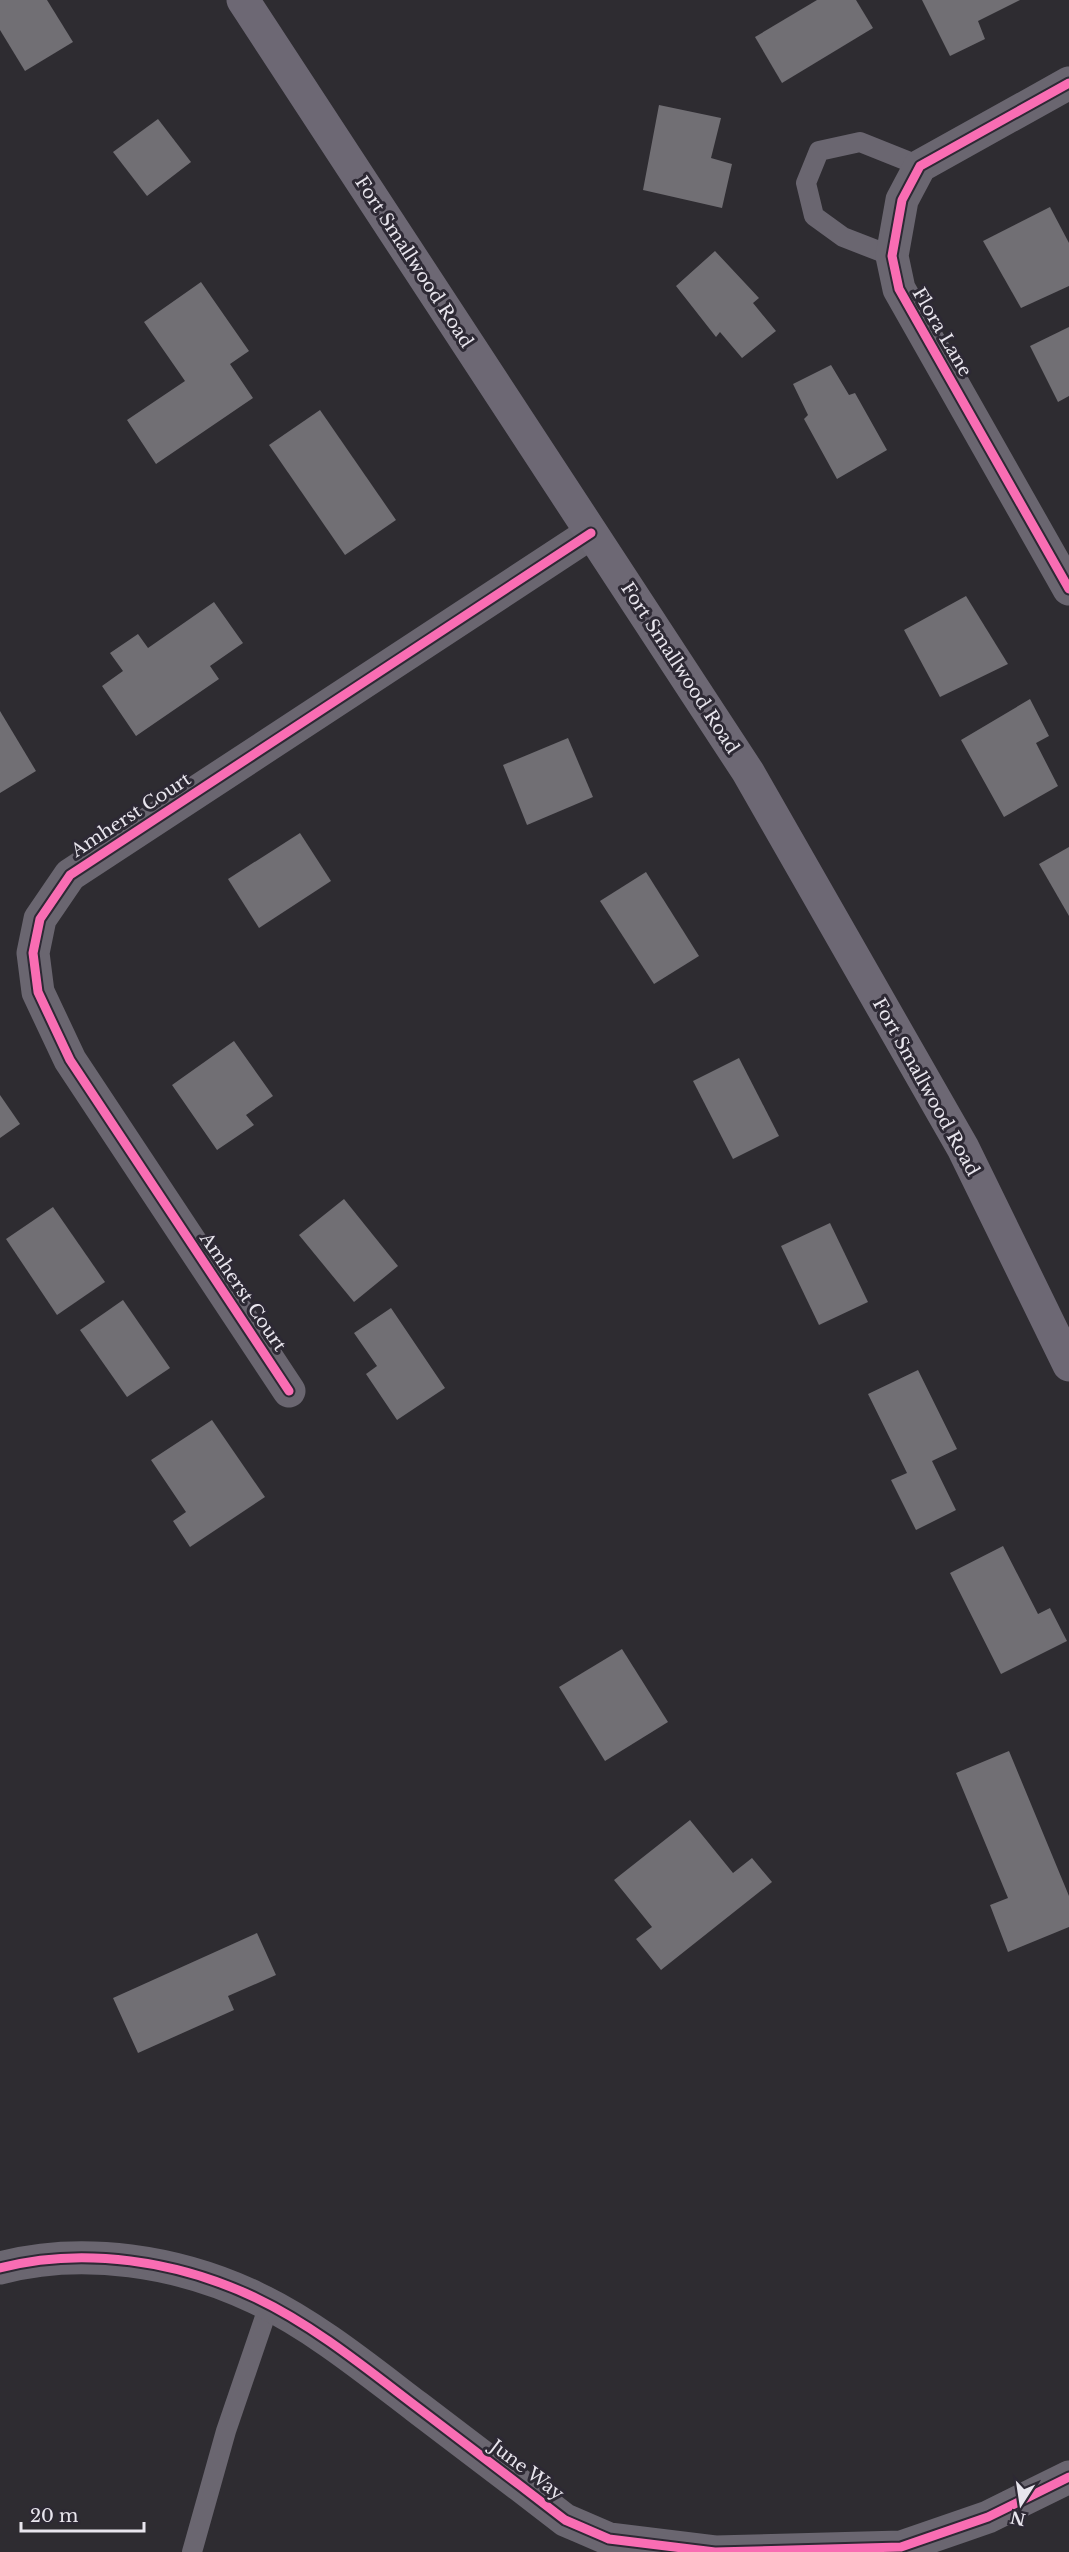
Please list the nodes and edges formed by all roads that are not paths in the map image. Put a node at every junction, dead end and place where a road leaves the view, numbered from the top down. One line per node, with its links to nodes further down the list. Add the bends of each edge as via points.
1 (243, 0): 5 (main road, Fort Smallwood Road)
2 (1069, 83): 3 (street)
3 (920, 166): 4 (street, Flora Lane, via 902,200); 4 (lane, via 860,142 819,151 806,183 814,216 843,237)
4 (892, 256): 6 (street, Flora Lane, via 899,289)
5 (591, 533): 7 (main road, Fort Smallwood Road, via 748,772 963,1148); 8 (street, Amherst Court, via 70,875 40,919 33,953 38,992 70,1060)
6 (1069, 589)
7 (1069, 1365)
8 (289, 1391)
9 (0, 2268): 10 (street, June Way, via 24,2262 101,2258 184,2270)
10 (269, 2305): 11 (street, June Way, via 334,2344 565,2520 609,2539 715,2552 901,2547 988,2517); 12 (lane, via 226,2431)
11 (1069, 2477)
12 (192, 2552)

